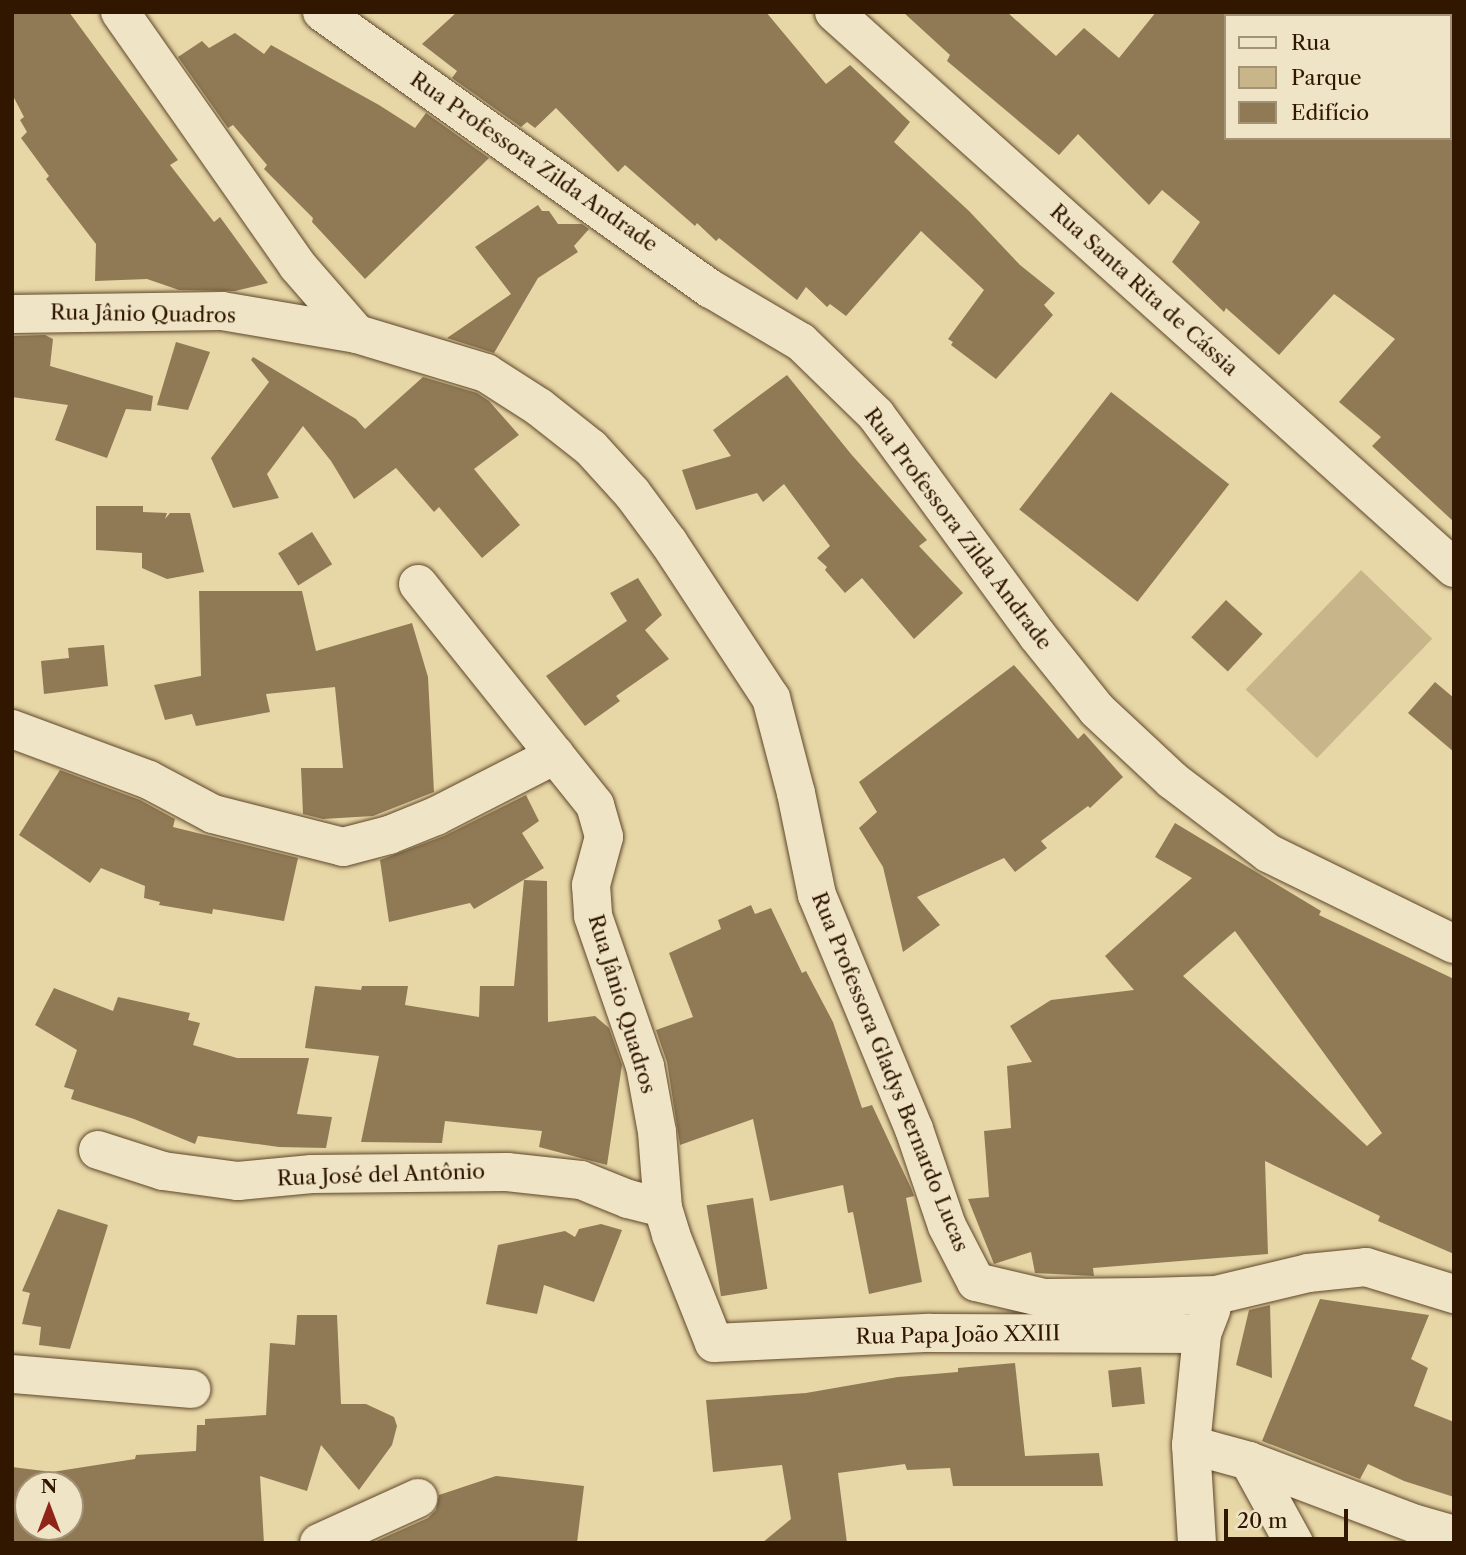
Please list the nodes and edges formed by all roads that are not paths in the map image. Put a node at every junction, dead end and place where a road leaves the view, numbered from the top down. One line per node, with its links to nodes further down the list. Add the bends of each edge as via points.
1 (120, 12): 5 (street, via 297,265)
2 (322, 12): 10 (street, Rua Professora Zilda Andrade, via 711,289 800,342 876,415 1097,710 1172,780 1268,853)
3 (834, 12): 6 (street, Rua Santa Rita de Cássia)
4 (12, 314): 5 (street, Rua Jânio Quadros, via 222,311)
5 (357, 334): 14 (street, Rua Professora Gladys Bernardo Lucas, via 486,373 539,407 591,448 632,493 722,621 771,698 817,895 914,1129 947,1226 976,1282 1044,1298)
6 (1454, 568)
7 (418, 584): 9 (street, Rua Jânio Quadros)
8 (12, 729): 9 (street, via 149,780 213,814 343,847 436,816)
9 (555, 755): 12 (street, Rua Jânio Quadros, via 595,804 604,837 591,886 593,916 645,1066 657,1132)
10 (1454, 944)
11 (98, 1150): 12 (street, Rua José del Antônio, via 163,1171 238,1181 312,1174 507,1172 581,1180)
12 (663, 1208): 16 (street, Rua Jânio Quadros)
13 (1454, 1294): 14 (street, Rua Professora Gladys Bernardo Lucas, via 1366,1267 1282,1279)
14 (1216, 1295): 15 (street)
15 (1202, 1334): 16 (street, Rua Papa João XXIII, via 930,1333); 19 (street)
16 (714, 1343)
17 (12, 1374): 18 (street)
18 (191, 1389)
19 (1191, 1445): 20 (street); 24 (street)
20 (1250, 1461): 22 (street); 25 (street)
21 (418, 1498): 23 (street)
22 (1454, 1535)
23 (319, 1543)
24 (1197, 1543)
25 (1294, 1543)

